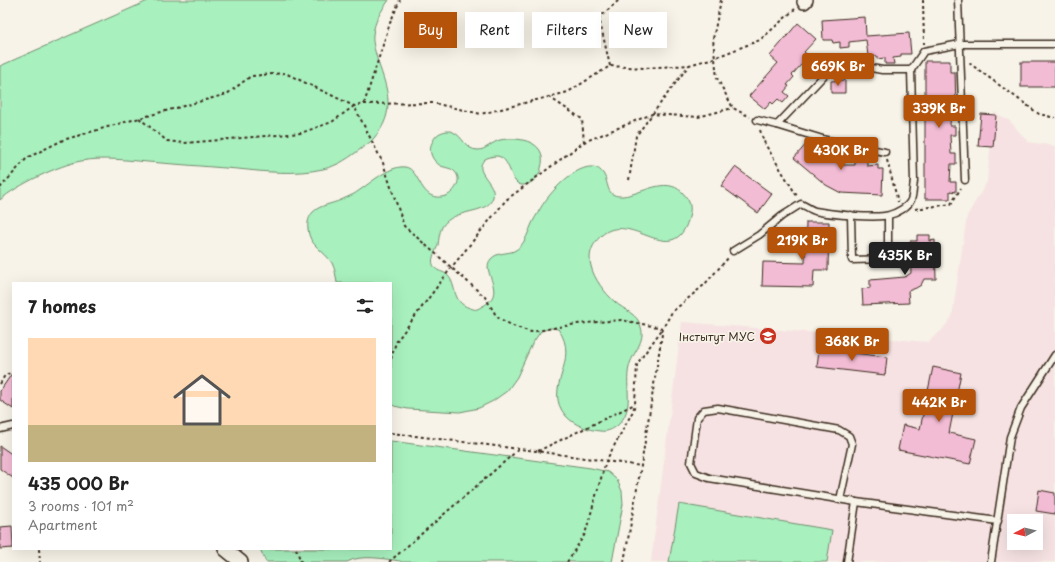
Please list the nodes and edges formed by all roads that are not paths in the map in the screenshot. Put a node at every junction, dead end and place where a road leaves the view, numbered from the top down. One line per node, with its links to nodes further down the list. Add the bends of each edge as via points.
1 (958, 0): 2 (lane)
2 (960, 44): 3 (lane); 4 (lane, via 924,51); 8 (lane)
3 (1055, 44)
4 (911, 70): 6 (lane, via 882,70 845,63 832,67); 10 (lane, via 914,181 911,200 900,211)
5 (757, 120): 6 (lane)
6 (777, 125): 7 (lane, via 826,140)
7 (884, 152)
8 (965, 180)
9 (852, 215): 10 (lane); 10 (lane, via 852,260 888,259); 11 (lane, via 814,210 802,204)
10 (888, 216)
11 (733, 252)
12 (1055, 355): 17 (lane, via 1021,408 1010,437)
13 (12, 426): 14 (lane)
14 (0, 429)
15 (840, 500): 15 (lane, via 708,478 696,473 691,463 697,418 704,410 718,408 839,430 849,436 852,444); 16 (lane)
16 (856, 502): 17 (lane); 20 (lane)
17 (998, 521): 21 (lane)
18 (226, 550): 19 (street)
19 (241, 562)
20 (847, 562)
21 (991, 562)

